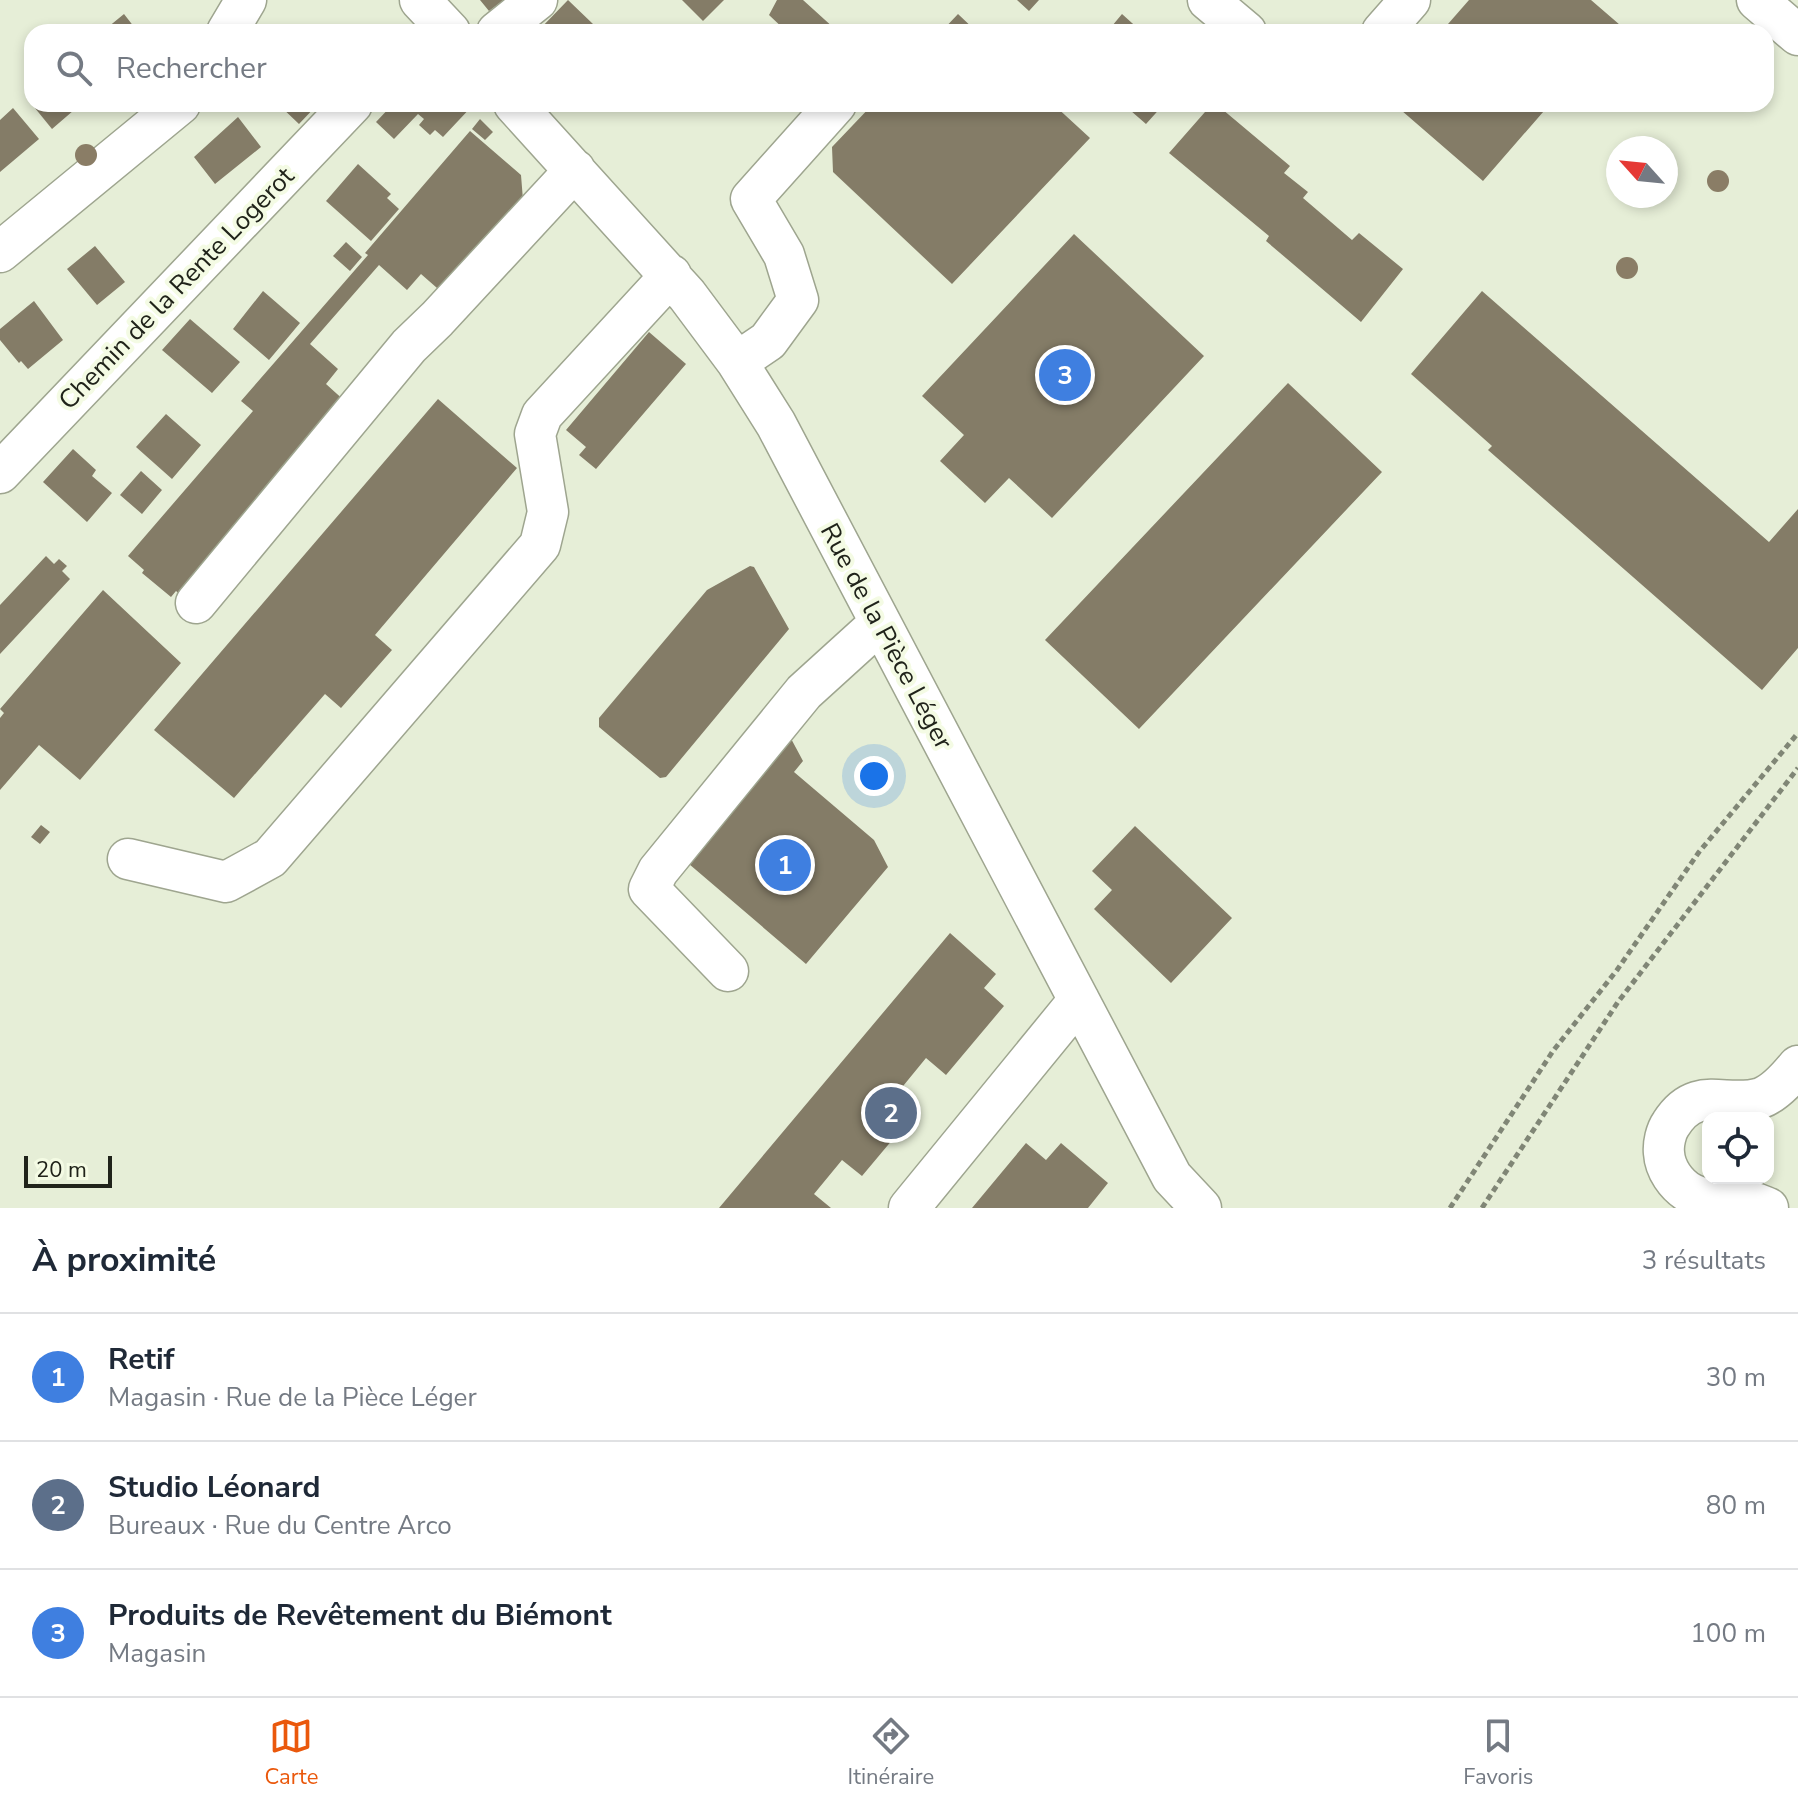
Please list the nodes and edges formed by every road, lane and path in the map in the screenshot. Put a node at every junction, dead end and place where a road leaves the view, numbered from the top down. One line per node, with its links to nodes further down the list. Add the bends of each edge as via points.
1 (246, 0): 6 (street)
2 (537, 0): 7 (street)
3 (1208, 0): 8 (street)
4 (1410, 0): 9 (street)
5 (1757, 0): 10 (street)
6 (232, 24)
7 (507, 24)
8 (1236, 24)
9 (1389, 24)
10 (1798, 35)
11 (170, 112): 16 (street)
12 (344, 112): 19 (street, Chemin de la Rente Logerot)
13 (521, 112): 15 (street, Rue de la Pièce Léger)
14 (829, 112): 18 (street, via 751,199 784,255 798,300 768,341)
15 (575, 170): 17 (street, Rue de la Pièce Léger); 20 (street, via 409,346)
16 (0, 252)
17 (671, 275): 18 (street, Rue de la Pièce Léger); 24 (street, via 542,415 535,434 548,512 540,545 270,858 226,882)
18 (737, 362): 21 (street, Rue de la Pièce Léger, via 776,424)
19 (0, 473)
20 (196, 603)
21 (880, 623): 25 (street, via 804,692 658,871 649,889); 26 (street, Rue de la Pièce Léger)
22 (1798, 733): 30 (path, via 1699,852 1553,1051)
23 (1798, 768): 31 (path, via 1618,1002)
24 (128, 859)
25 (728, 971)
26 (1079, 1000): 28 (street); 29 (street, Rue de la Pièce Léger, via 1172,1177)
27 (1798, 1066): 32 (street, via 1763,1097 1704,1099 1676,1115 1666,1130 1663,1152 1678,1186 1705,1199 1741,1199)
28 (909, 1208)
29 (1201, 1208)
30 (1450, 1208)
31 (1482, 1208)
32 (1768, 1208)

